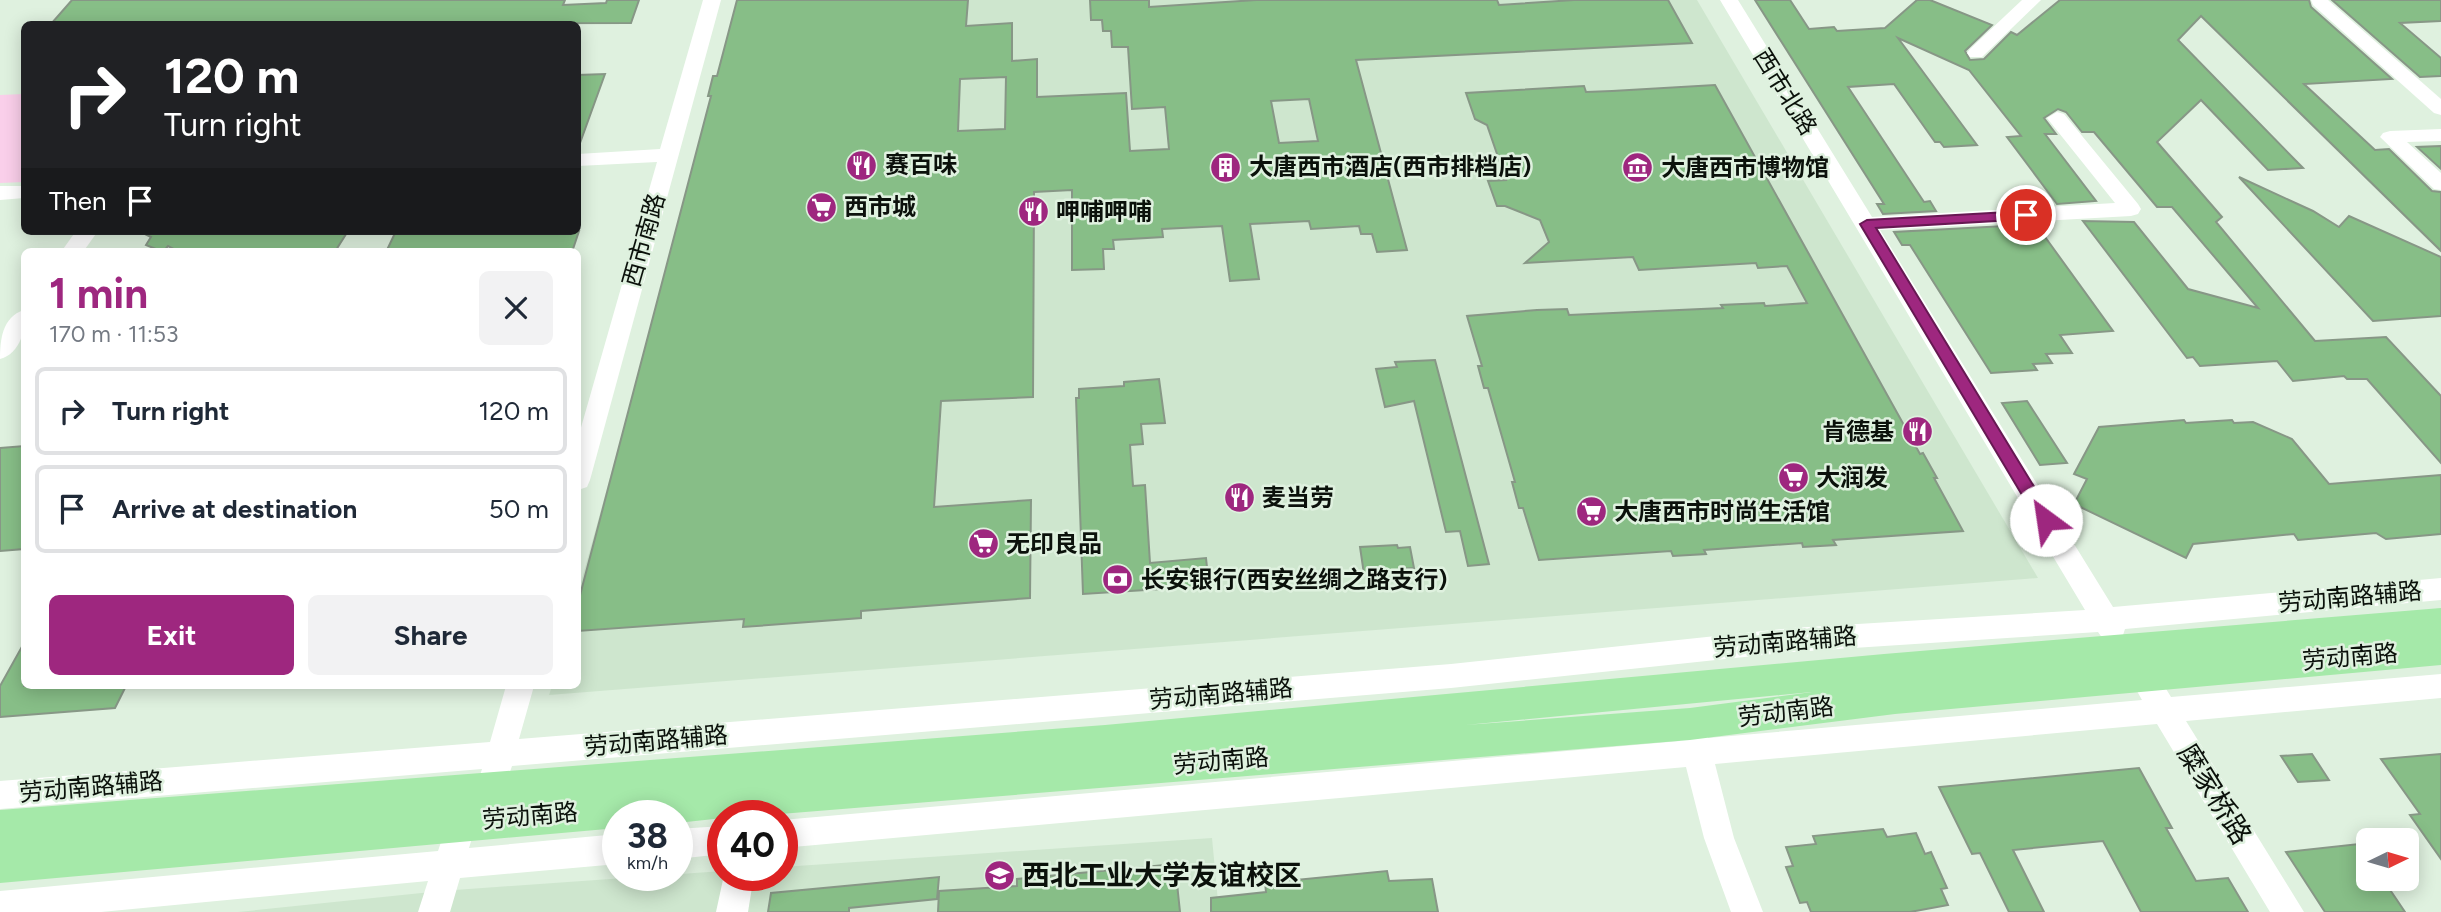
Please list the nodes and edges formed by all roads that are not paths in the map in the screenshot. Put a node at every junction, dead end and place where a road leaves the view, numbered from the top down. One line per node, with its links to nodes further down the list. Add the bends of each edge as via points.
1 (712, 0): 9 (street, 西市南路)
2 (1729, 0): 14 (street, 西市北路)
3 (2032, 0): 5 (street)
4 (2319, 1): 6 (street)
5 (1976, 53)
6 (2441, 109)
7 (2057, 118): 14 (street, via 2131,209)
8 (2441, 135): 11 (street, via 2390,137)
9 (668, 155): 10 (street); 17 (street, 西市南路)
10 (581, 160)
11 (2441, 184)
12 (21, 192): 13 (street)
13 (0, 193)
14 (1867, 224): 19 (street, 西市北路)
15 (21, 322): 16 (street)
16 (0, 351)
17 (581, 469)
18 (2441, 589): 19 (street, 劳动南路辅路)
19 (2106, 619): 22 (street, 西市北路); 27 (street, 劳动南路辅路, via 1792,640 1451,676)
20 (2441, 623): 22 (main road, 劳动南路)
21 (2441, 650): 22 (main road, 劳动南路)
22 (2133, 663): 25 (street, 糜家桥路); 26 (main road, 劳动南路, via 1895,698); 28 (main road, 劳动南路)
23 (2441, 686): 25 (street)
24 (519, 689): 27 (street)
25 (2164, 710): 26 (street); 43 (street, 糜家桥路)
26 (1693, 738): 30 (main road, 劳动南路); 34 (street); 42 (street, via 1720,838)
27 (501, 754): 28 (street); 29 (street, 劳动南路辅路)
28 (491, 789): 33 (main road, 劳动南路)
29 (0, 795)
30 (798, 803)
31 (707, 808): 32 (main road, 劳动南路)
32 (462, 822): 36 (main road, 劳动南路); 37 (street)
33 (0, 828)
34 (798, 833)
35 (602, 851): 37 (street)
36 (0, 864)
37 (449, 865): 39 (street); 40 (street)
38 (736, 891): 41 (street)
39 (0, 906)
40 (434, 912)
41 (732, 912)
42 (1747, 912)
43 (2288, 912)

